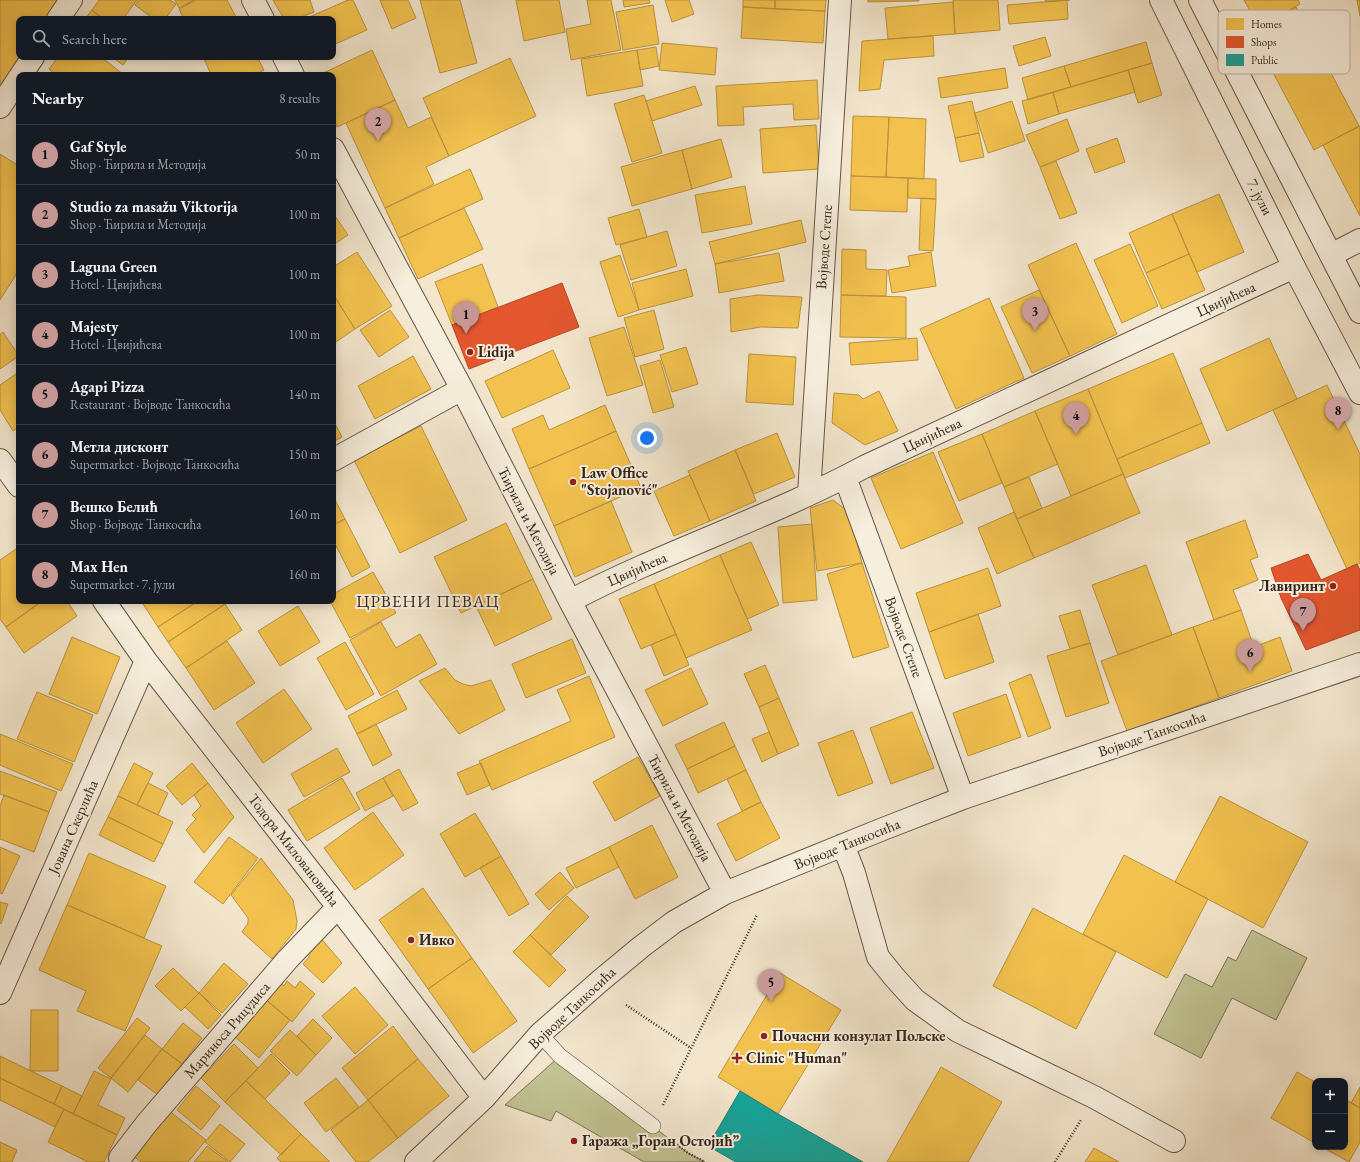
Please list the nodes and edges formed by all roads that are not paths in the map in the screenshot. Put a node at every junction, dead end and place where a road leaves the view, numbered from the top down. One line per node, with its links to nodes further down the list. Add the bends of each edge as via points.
1 (71, 0): 6 (street)
2 (253, 0): 7 (street)
3 (840, 0): 27 (street, Војводе Степе)
4 (1161, 0): 19 (street, 7. јули)
5 (1200, 0): 8 (street)
6 (60, 16)
7 (261, 16)
8 (1218, 35)
9 (31, 60): 11 (street)
10 (286, 60): 12 (street)
11 (23, 72)
12 (292, 72)
13 (1238, 74): 18 (street)
14 (16, 83): 15 (street)
15 (0, 107)
16 (336, 155): 21 (street, Ћирила и Методија)
17 (1360, 240): 18 (street)
18 (1331, 255): 20 (street)
19 (1294, 267): 22 (street, 7. јули); 25 (street, Цвијићева)
20 (1360, 312)
21 (462, 389): 23 (street); 28 (street, Ћирила и Методија)
22 (1360, 393)
23 (336, 458)
24 (0, 460): 26 (street)
25 (845, 477): 27 (street, Цвијићева); 32 (street, Војводе Степе)
26 (16, 482)
27 (809, 494): 28 (street, Цвијићева, via 612,580)
28 (570, 602): 34 (street, Ћирила и Методија)
29 (111, 604): 30 (street, Тодора Миловановића)
30 (146, 661): 35 (street, Тодора Миловановића); 36 (street, Јована Скерлића)
31 (1360, 664): 32 (street, Војводе Танкосића)
32 (963, 798): 33 (street, Војводе Танкосића)
33 (843, 846): 34 (street, Војводе Танкосића); 40 (street, via 854,873 878,956 915,1000 958,1031 1094,1097)
34 (725, 893): 37 (street, Војводе Танкосића, via 674,922 641,947)
35 (338, 907): 38 (street, Тодора Миловановића); 41 (street, Мариноса Рицудиса, via 278,971)
36 (0, 993)
37 (540, 1034): 38 (street, Војводе Танкосића); 39 (lane, via 560,1056)
38 (484, 1098): 42 (street, Војводе Танкосића)
39 (653, 1126)
40 (1174, 1141)
41 (120, 1158)
42 (416, 1162)

